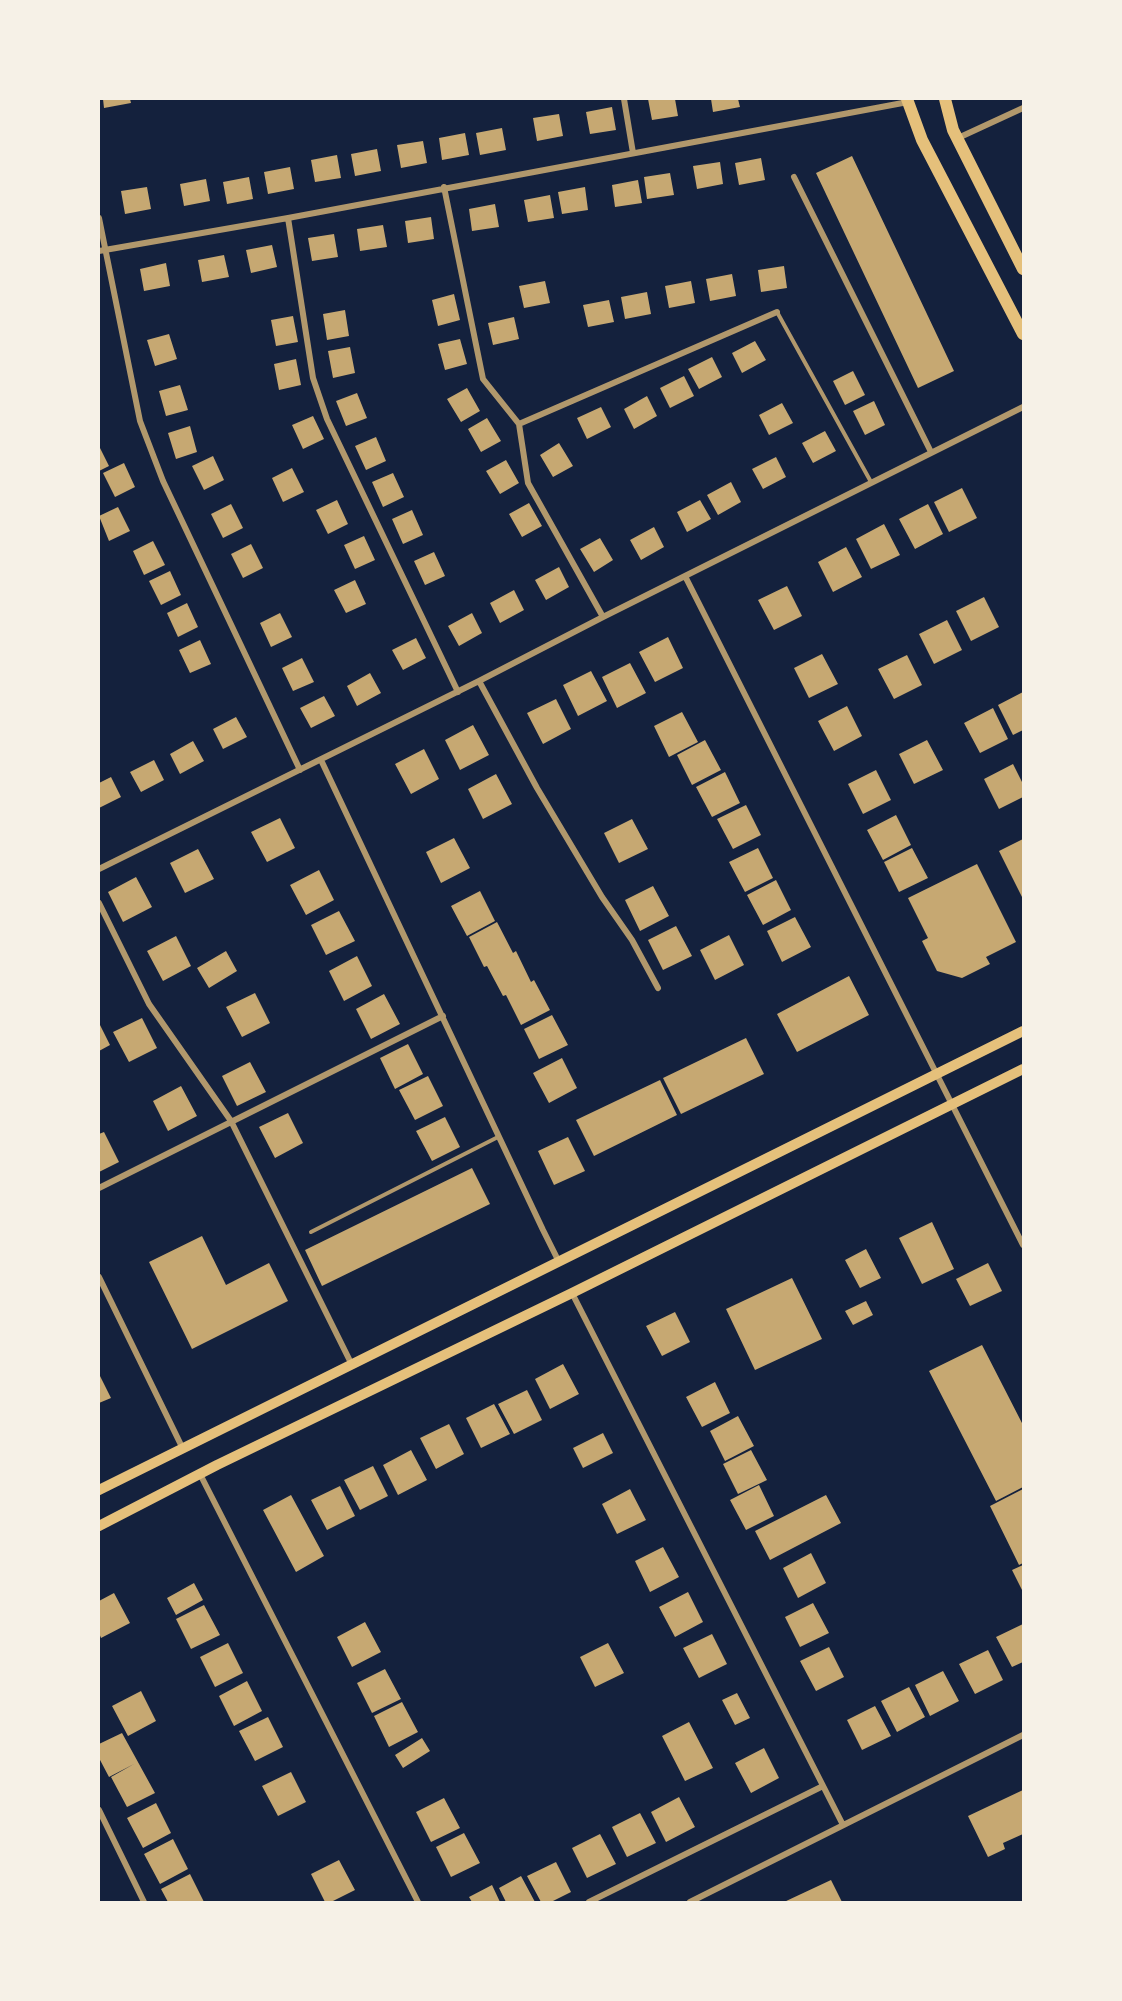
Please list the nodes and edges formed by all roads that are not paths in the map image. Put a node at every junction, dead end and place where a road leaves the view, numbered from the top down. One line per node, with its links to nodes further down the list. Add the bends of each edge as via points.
1 (624, 99): 6 (street)
2 (945, 99): 5 (main road)
3 (907, 100): 6 (street); 14 (main road, via 922,140)
4 (1023, 108): 5 (street)
5 (958, 138): 12 (main road)
6 (633, 153): 8 (street)
7 (794, 177): 17 (street)
8 (444, 187): 10 (street); 16 (street, via 483,379)
9 (99, 218): 11 (street)
10 (288, 218): 11 (street); 22 (street, via 313,378 327,419)
11 (102, 250): 24 (street, via 140,422 163,481)
12 (1023, 269)
13 (777, 312): 16 (street); 18 (lane)
14 (1023, 334)
15 (1023, 407): 17 (street)
16 (519, 424): 20 (street, via 528,483)
17 (931, 452): 18 (street)
18 (872, 482): 19 (street)
19 (685, 576): 20 (street); 31 (street)
20 (603, 617): 21 (street)
21 (479, 681): 22 (street); 27 (street, via 537,788)
22 (458, 692): 23 (street)
23 (321, 760): 24 (street); 28 (street)
24 (300, 770): 25 (street)
25 (99, 868)
26 (99, 903): 33 (street, via 149,1004)
27 (658, 988)
28 (443, 1016): 33 (street); 34 (street)
29 (1023, 1031): 31 (main road)
30 (1023, 1069): 32 (main road)
31 (935, 1074): 32 (street); 38 (main road)
32 (951, 1104): 37 (street); 41 (main road)
33 (231, 1121): 35 (street); 43 (street)
34 (499, 1136): 36 (lane); 38 (street)
35 (99, 1188)
36 (311, 1232)
37 (1023, 1245)
38 (559, 1262): 43 (main road)
39 (99, 1277): 40 (street)
40 (106, 1292): 42 (lane); 44 (street)
41 (572, 1293): 45 (main road); 49 (street)
42 (99, 1295)
43 (352, 1366): 44 (main road)
44 (183, 1449): 46 (main road)
45 (200, 1474): 47 (main road); 53 (street)
46 (99, 1490)
47 (99, 1526)
48 (1023, 1735): 51 (street)
49 (824, 1786): 51 (street); 54 (street)
50 (99, 1810): 52 (street)
51 (843, 1825): 55 (street)
52 (144, 1902)
53 (418, 1902)
54 (589, 1902)
55 (690, 1902)

